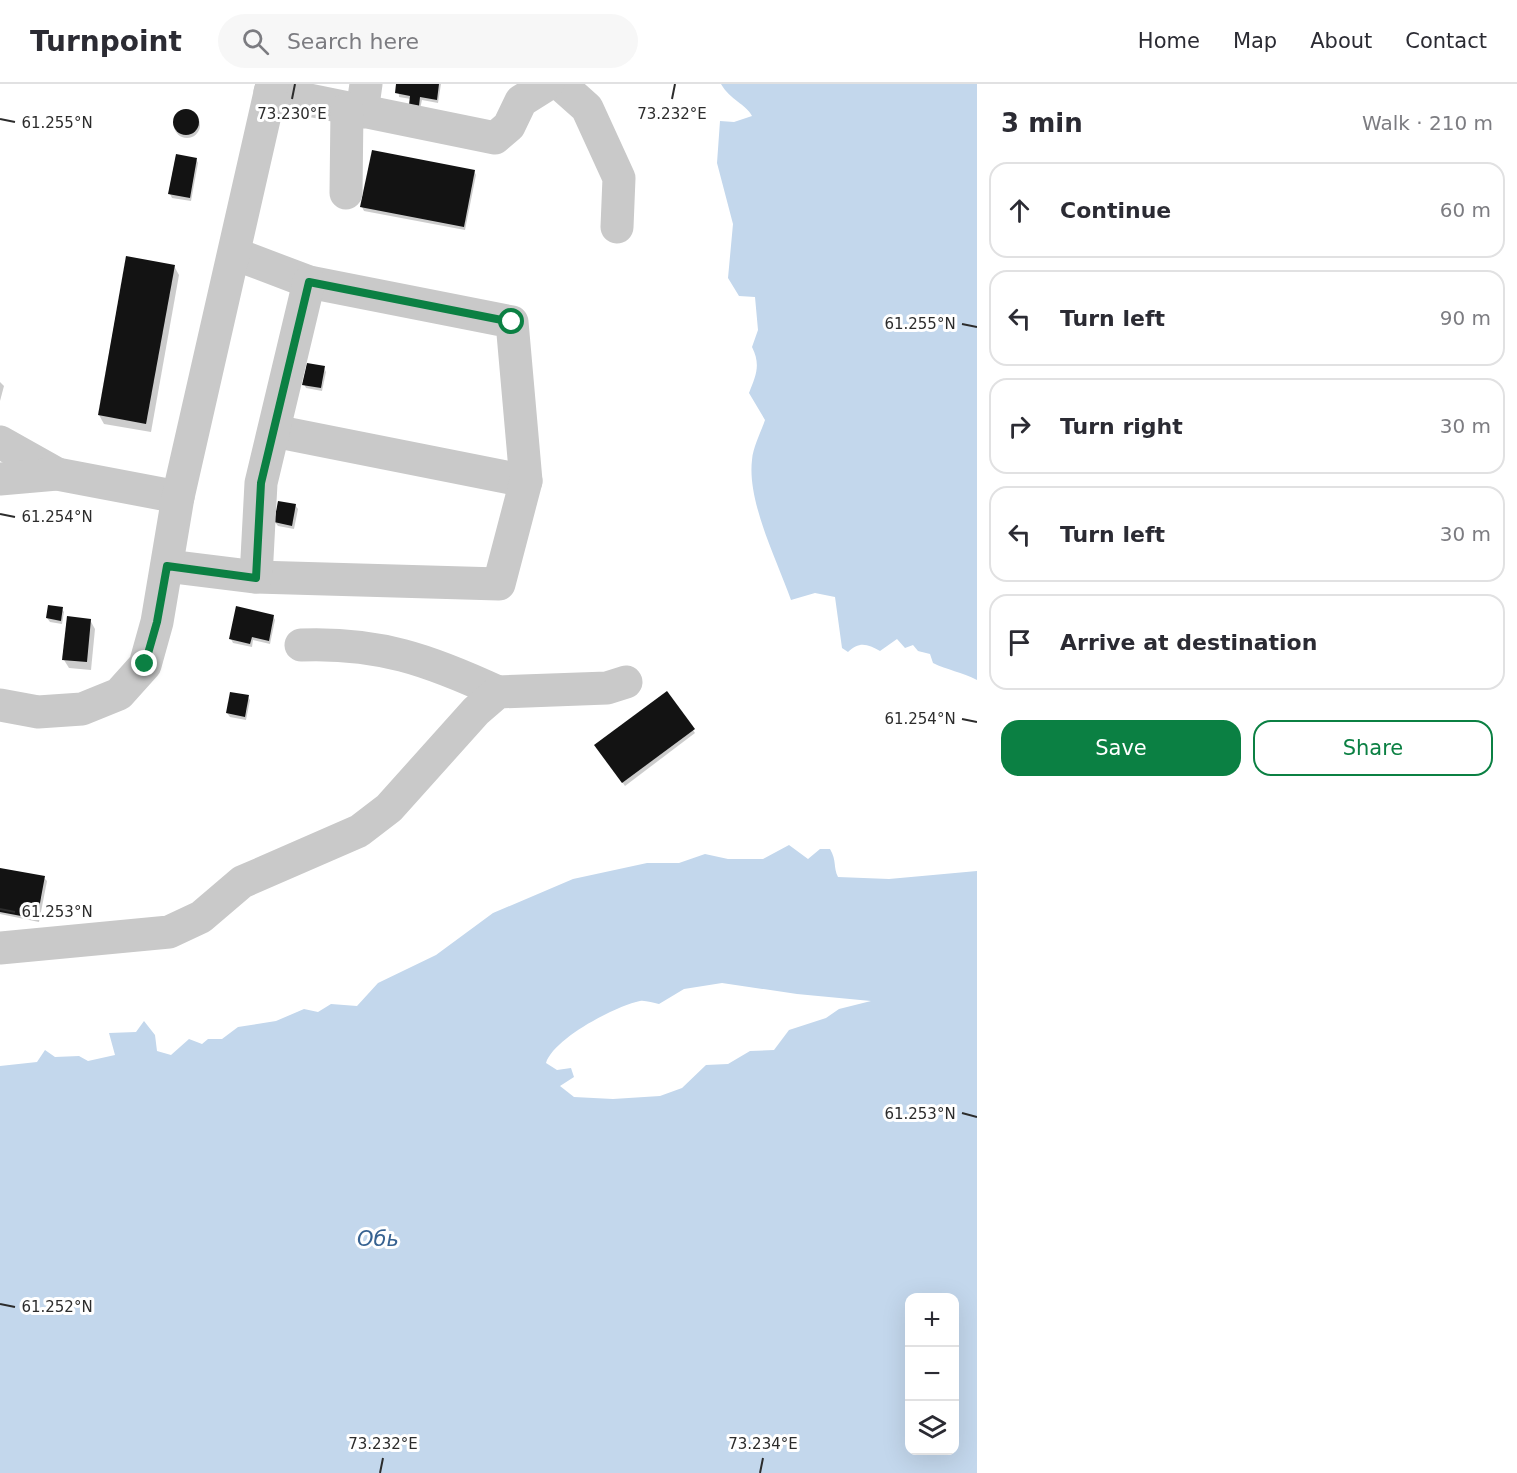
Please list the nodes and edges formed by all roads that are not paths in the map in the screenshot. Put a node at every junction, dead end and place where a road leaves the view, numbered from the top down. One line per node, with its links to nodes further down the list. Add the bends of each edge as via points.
1 (548, 84): 4 (lane, via 521,101 509,126 495,138)
2 (560, 84): 6 (lane, via 587,108 619,178)
3 (271, 88): 4 (lane); 7 (lane)
4 (358, 102): 5 (lane)
5 (346, 192)
6 (617, 227)
7 (235, 254): 8 (lane); 14 (lane)
8 (309, 282): 9 (lane); 13 (lane, via 512,322)
9 (274, 431): 13 (lane); 16 (lane, via 261,483)
10 (0, 442): 11 (lane)
11 (57, 474): 12 (lane); 14 (lane)
12 (0, 479)
13 (526, 481): 16 (lane, via 499,584)
14 (178, 497): 15 (lane)
15 (167, 566): 16 (lane); 20 (lane, via 145,664 119,694 82,709 38,712)
16 (256, 578)
17 (301, 645): 19 (lane, via 381,649 445,668)
18 (626, 682): 19 (lane, via 607,688)
19 (498, 692): 21 (lane, via 476,711 389,808 359,831 242,882 201,917 169,932)
20 (0, 705)
21 (0, 948)

